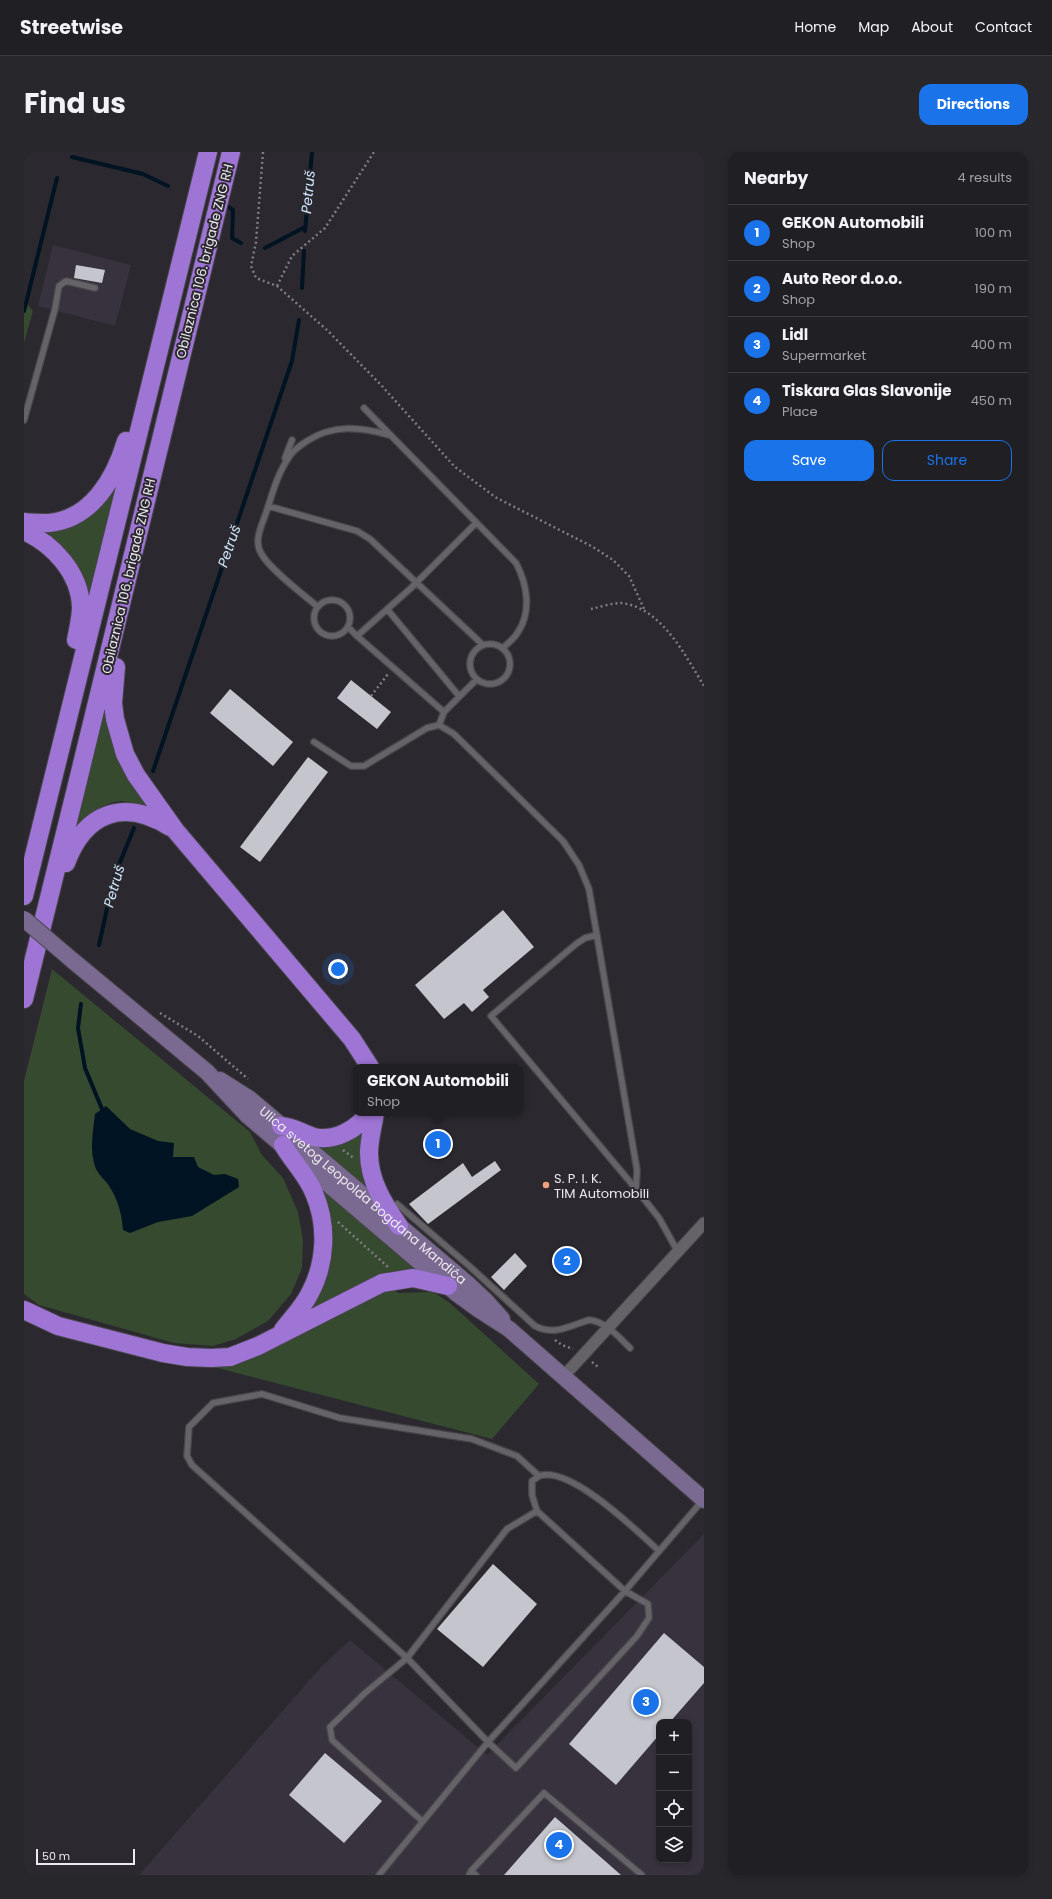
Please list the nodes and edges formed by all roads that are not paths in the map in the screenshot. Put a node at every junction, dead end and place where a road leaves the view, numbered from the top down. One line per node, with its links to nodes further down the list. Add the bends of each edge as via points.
1 (208, 152): 4 (highway, Obilaznica 106. brigade ZNG RH)
2 (231, 152): 19 (highway, Obilaznica 106. brigade ZNG RH)
3 (96, 288): 6 (lane, via 66,281 59,286)
4 (148, 396): 11 (highway, via 132,420 115,471 97,498 81,511 64,519 50,523); 23 (highway, Obilaznica 106. brigade ZNG RH)
5 (364, 408): 7 (lane)
6 (24, 420)
7 (391, 435): 9 (lane, via 346,427 328,431 299,446 290,455); 12 (lane)
8 (292, 440): 9 (lane)
9 (278, 475): 10 (lane)
10 (268, 506): 14 (lane, via 357,531 370,539); 15 (lane, via 257,540 260,553)
11 (24, 522)
12 (476, 523): 14 (lane); 21 (lane, via 516,563 527,596 527,614 518,632)
13 (24, 531): 23 (highway, via 45,543 72,575 81,605 75,644)
14 (417, 582): 16 (lane); 20 (lane)
15 (318, 607): 17 (lane, via 328,601 340,602 350,615); 17 (lane, via 314,618 315,624 323,633 334,636)
16 (387, 609): 18 (lane); 24 (lane)
17 (348, 627): 18 (lane)
18 (357, 636): 25 (lane)
19 (114, 639): 28 (highway, via 116,658 113,703 119,737 136,775); 29 (highway, Obilaznica 106. brigade ZNG RH)
20 (483, 644): 21 (lane, via 497,644); 22 (lane, via 477,648 470,660)
21 (503, 648): 22 (lane, via 510,658 506,677 495,684 482,682)
22 (476, 678): 24 (lane)
23 (76, 686): 30 (highway, Obilaznica 106. brigade ZNG RH)
24 (460, 696): 25 (lane)
25 (444, 712): 26 (lane)
26 (439, 724): 27 (lane, via 427,728 364,766 351,766); 32 (lane, via 454,734 563,841 579,865 589,889)
27 (314, 742)
28 (175, 830): 29 (highway, via 158,819 134,811 109,815 96,821 78,838); 34 (highway, via 352,1039)
29 (50, 894): 33 (highway, Obilaznica 106. brigade ZNG RH)
30 (24, 896)
31 (24, 919): 35 (main road, Ulica svetog Leopolda Bogdana Mandića, bridge)
32 (597, 935): 40 (lane, via 636,1170); 40 (lane, via 576,944 491,1016)
33 (24, 999)
34 (368, 1064)
35 (207, 1072): 38 (main road, Ulica svetog Leopolda Bogdana Mandića, via 250,1099); 39 (main road, Ulica svetog Leopolda Bogdana Mandića, via 248,1116)
36 (366, 1116): 38 (highway, via 345,1133 324,1138)
37 (375, 1116): 43 (highway, via 369,1152 370,1165 376,1188)
38 (281, 1126): 43 (main road, Ulica svetog Leopolda Bogdana Mandića)
39 (283, 1145): 45 (main road, Ulica svetog Leopolda Bogdana Mandića); 51 (highway, via 314,1193 324,1235 322,1262 310,1294)
40 (636, 1189): 44 (lane, via 658,1218)
41 (397, 1204): 49 (lane, via 535,1326 551,1331 589,1320 600,1322)
42 (704, 1223): 44 (street)
43 (400, 1226): 50 (main road, Ulica svetog Leopolda Bogdana Mandića, via 486,1301)
44 (678, 1252): 49 (street)
45 (448, 1286): 50 (main road, Ulica svetog Leopolda Bogdana Mandića); 51 (highway, via 413,1278 382,1283)
46 (24, 1310): 48 (highway)
47 (24, 1325): 48 (highway)
48 (58, 1326): 51 (highway, via 164,1353 211,1358 230,1357)
49 (608, 1328): 52 (lane); 53 (street)
50 (509, 1329): 53 (main road, Ulica svetog Leopolda Bogdana Mandića)
51 (280, 1334)
52 (630, 1348)
53 (563, 1377): 55 (main road, Ulica svetog Leopolda Bogdana Mandića)
54 (539, 1476): 56 (lane, via 532,1481 532,1495); 57 (lane, via 555,1476 579,1485 602,1501); 59 (lane, via 516,1456 472,1439 340,1418 262,1394 212,1403 189,1427 187,1456 192,1465)
55 (704, 1499): 57 (lane)
56 (537, 1511): 58 (lane); 59 (lane, via 507,1529)
57 (659, 1551): 58 (lane)
58 (625, 1590): 60 (lane); 60 (lane, via 648,1604 649,1618 637,1636 516,1768)
59 (407, 1658): 60 (lane); 61 (lane, via 330,1727 332,1740)
60 (488, 1742): 61 (lane)
61 (422, 1822): 63 (lane)
62 (472, 1874): 64 (lane, via 544,1793)
63 (379, 1875)
64 (642, 1875)

